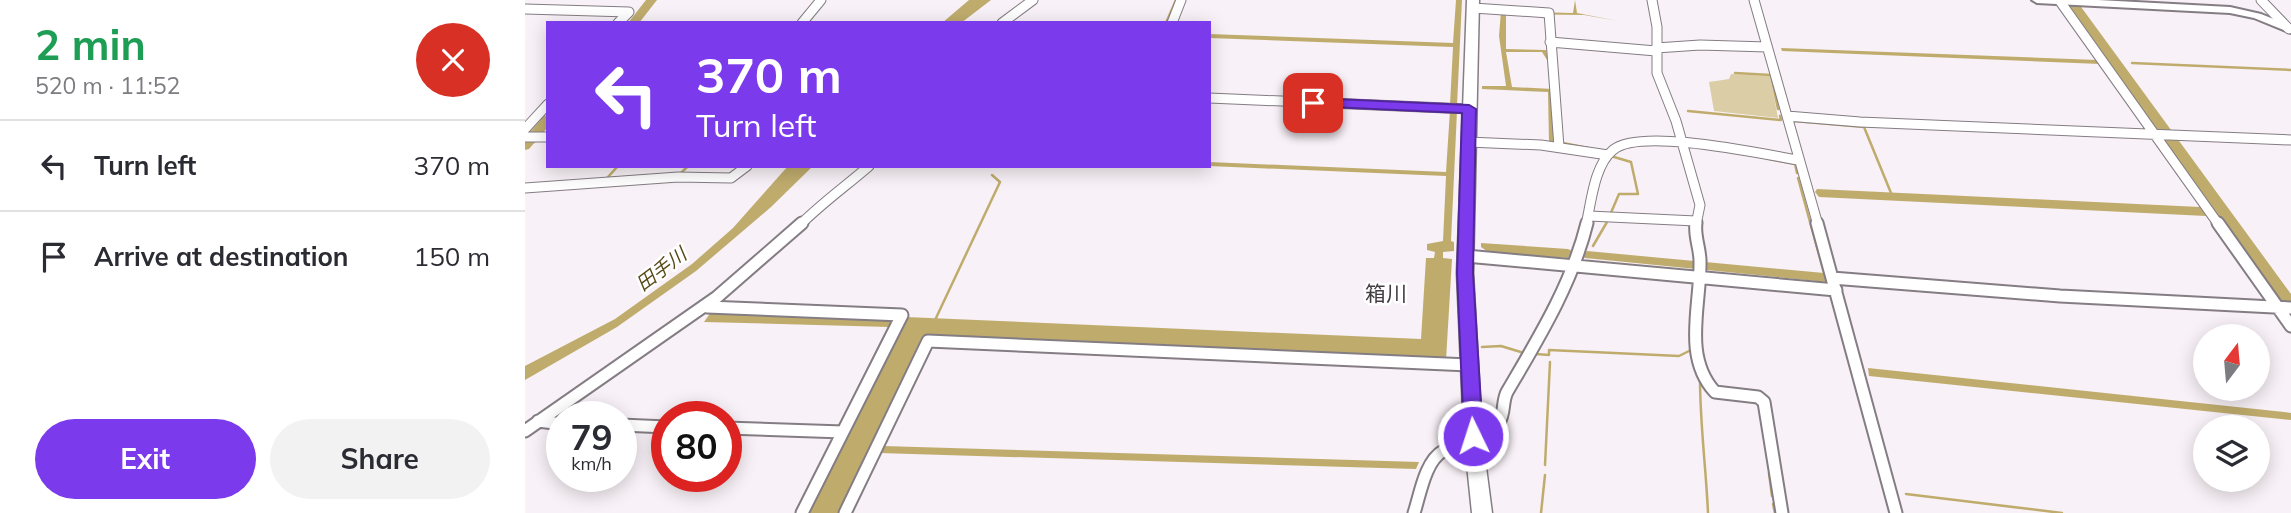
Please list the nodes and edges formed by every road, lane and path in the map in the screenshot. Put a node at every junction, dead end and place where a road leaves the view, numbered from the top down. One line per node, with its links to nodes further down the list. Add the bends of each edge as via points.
1 (821, 0): 12 (street)
2 (1033, 0): 13 (street)
3 (1181, 0): 14 (street)
4 (1652, 0): 18 (street, via 1657,27)
5 (1754, 0): 17 (street)
6 (2037, 0): 8 (main road)
7 (2261, 0): 15 (street)
8 (2061, 1): 15 (main road, via 2230,10); 24 (street)
9 (1473, 4): 16 (street, via 1549,15); 21 (highway)
10 (525, 9): 11 (street, via 629,12)
11 (620, 21)
12 (804, 21)
13 (1005, 21)
14 (1173, 21)
15 (2290, 29)
16 (1550, 42): 18 (street); 30 (street)
17 (1767, 47): 18 (street, via 1700,45); 22 (street)
18 (1654, 50): 29 (street)
19 (1211, 98): 21 (street)
20 (546, 106): 23 (street)
21 (1469, 109): 28 (highway)
22 (1787, 116): 24 (street); 32 (street)
23 (525, 128)
24 (2157, 134): 27 (street); 46 (street)
25 (525, 137): 26 (street)
26 (545, 137)
27 (2291, 140)
28 (1468, 142): 30 (street); 40 (highway)
29 (1681, 142): 31 (street, via 1632,142); 32 (street); 39 (street, via 1700,205)
30 (1559, 147): 31 (street)
31 (1608, 155): 38 (street)
32 (1798, 160): 43 (street)
33 (669, 168): 36 (street)
34 (744, 168): 36 (street, via 731,178)
35 (867, 168): 45 (street)
36 (660, 180): 37 (street)
37 (525, 188)
38 (1589, 216): 39 (street); 41 (street)
39 (1696, 221): 42 (street)
40 (1466, 256): 41 (street); 48 (highway)
41 (1574, 264): 42 (street); 54 (street, via 1531,356 1505,395 1501,421 1488,432)
42 (1700, 271): 44 (street); 59 (street, via 1695,352 1704,380 1715,392 1758,397 1764,402)
43 (1832, 278): 44 (street); 46 (street)
44 (1836, 290): 60 (street)
45 (707, 307): 49 (street); 53 (street, via 902,315)
46 (2285, 308): 47 (street)
47 (2291, 326)
48 (1469, 365): 54 (highway); 56 (street, via 928,341)
49 (538, 421): 50 (street); 52 (street)
50 (546, 422)
51 (742, 429): 53 (street)
52 (525, 431)
53 (843, 432): 55 (street)
54 (1473, 436): 57 (street, via 1434,459); 58 (highway)
55 (802, 513)
56 (845, 513)
57 (1414, 513)
58 (1482, 513)
59 (1782, 513)
60 (1896, 513)

